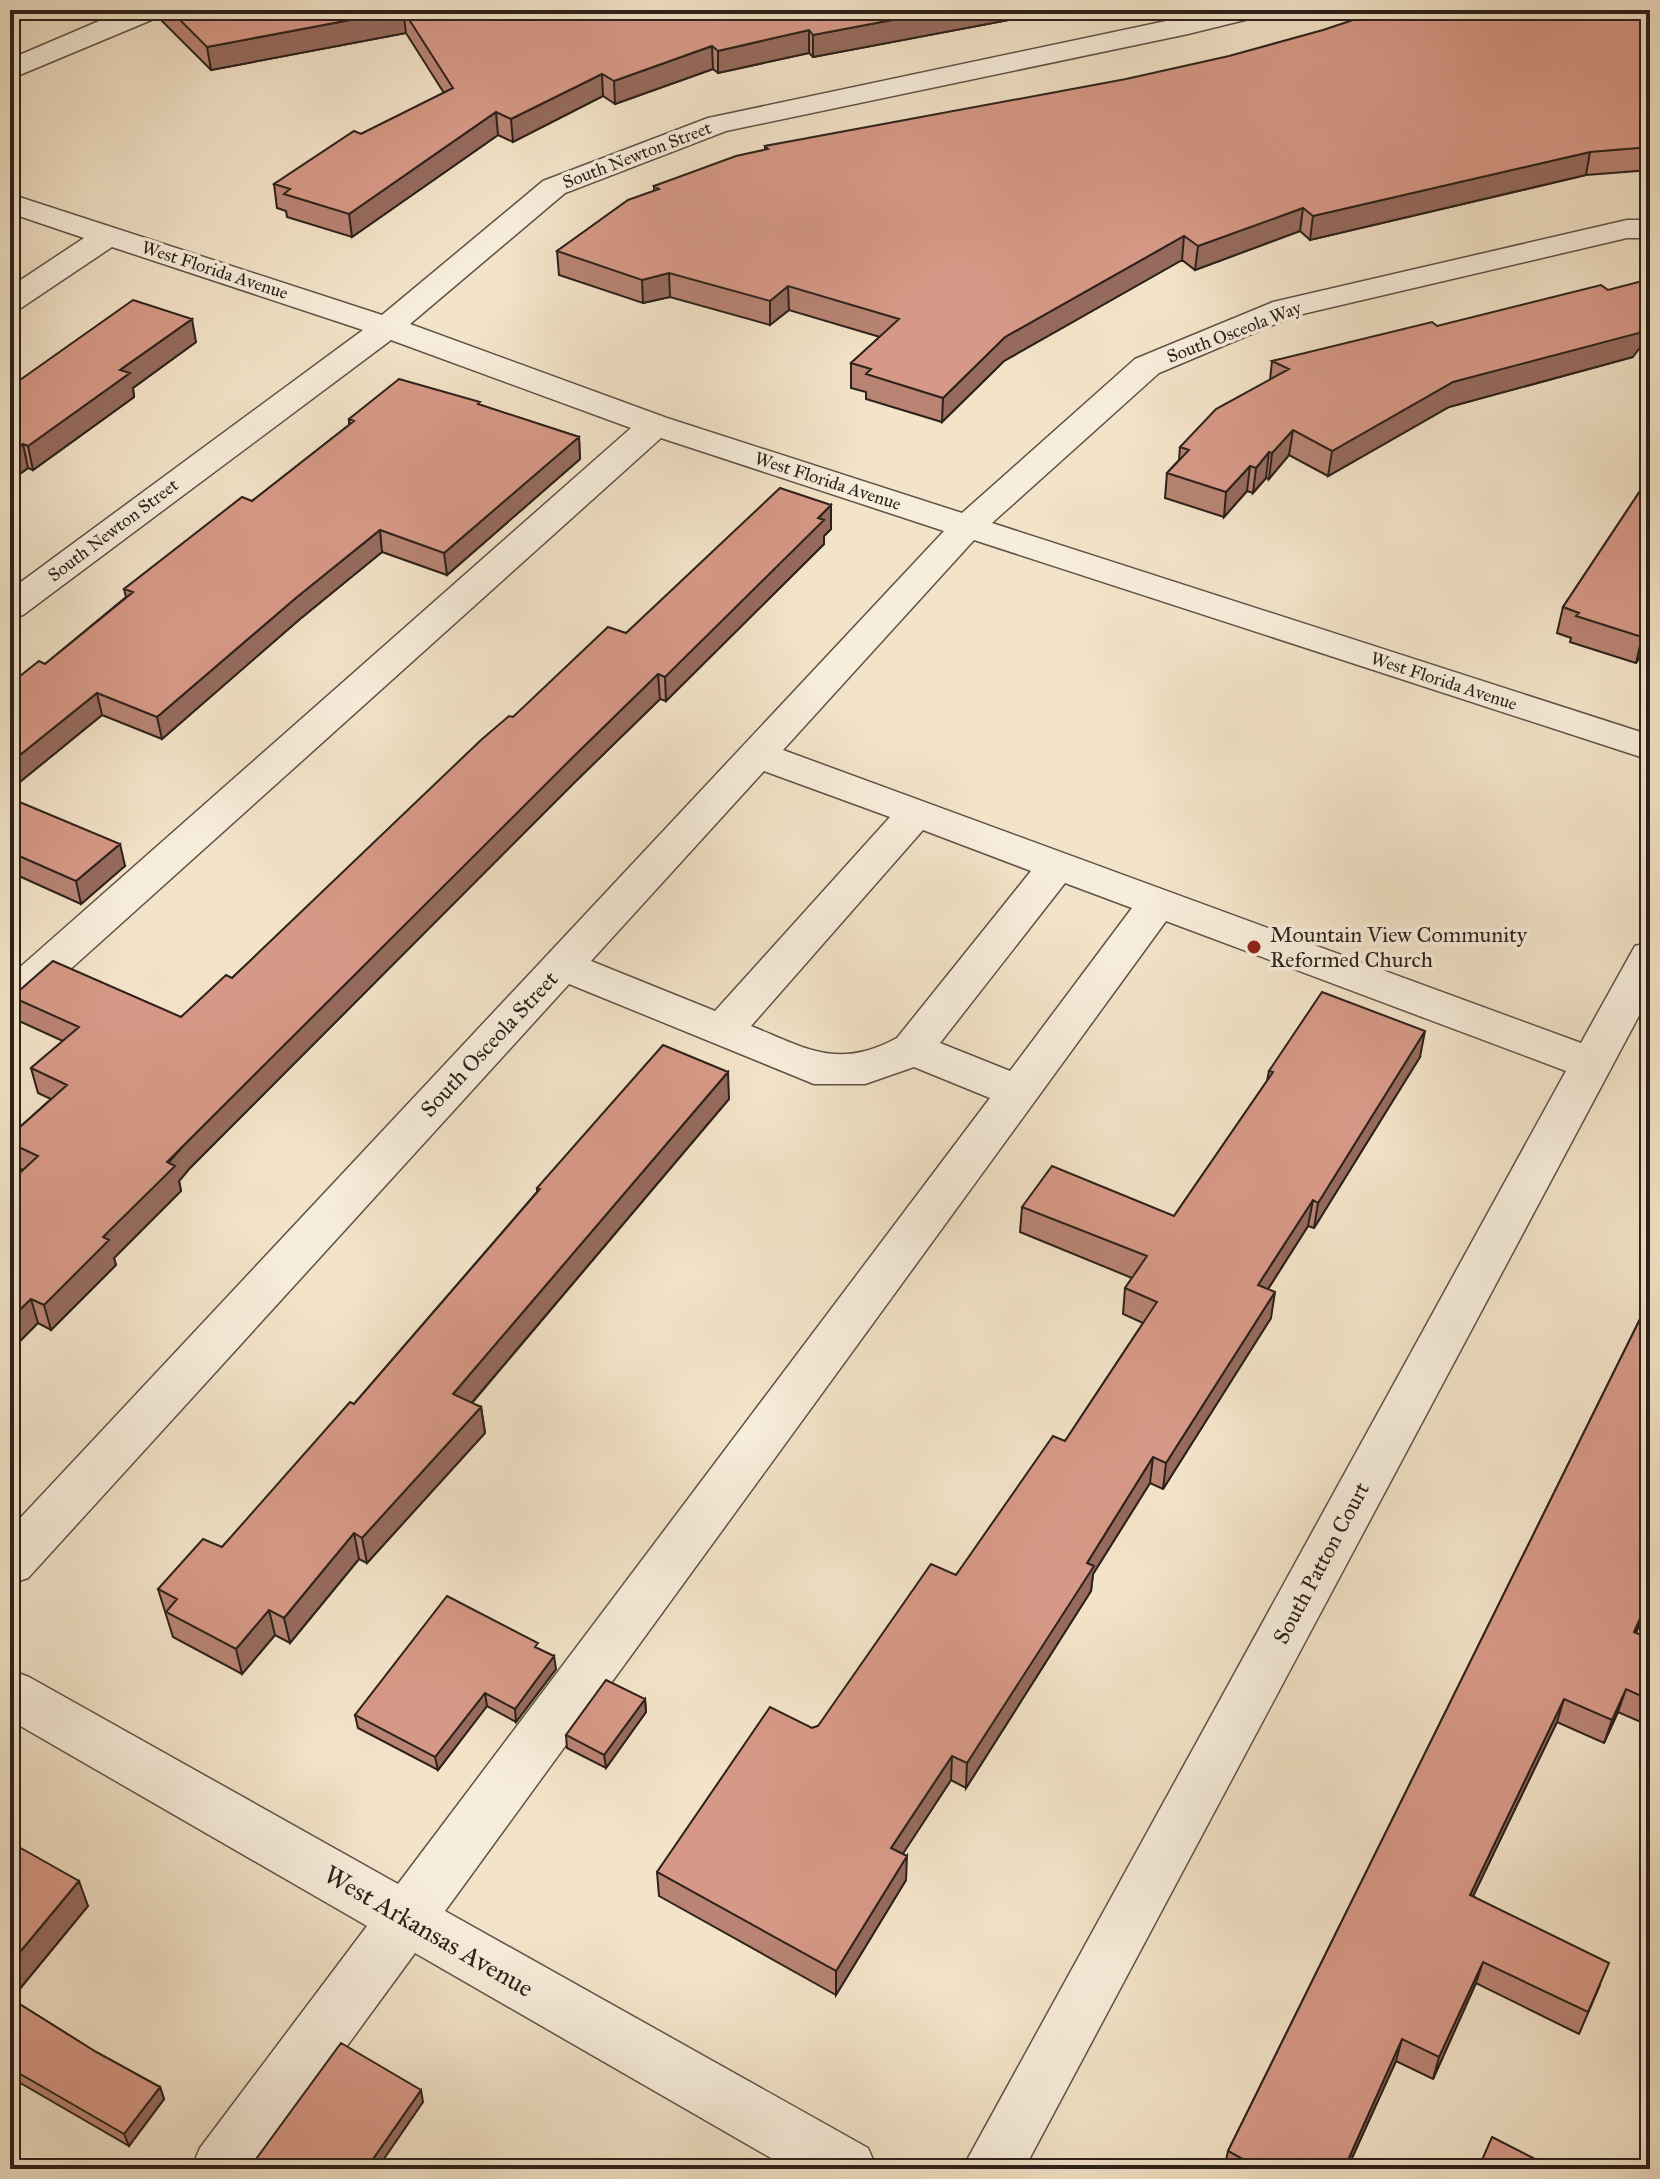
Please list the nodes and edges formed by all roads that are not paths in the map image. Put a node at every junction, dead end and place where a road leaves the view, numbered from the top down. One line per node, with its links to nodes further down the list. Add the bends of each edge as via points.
1 (151, 10): 3 (street)
2 (1251, 10): 8 (street, South Newton Street, via 718,124 554,187)
3 (10, 70)
4 (10, 203): 6 (street, West Florida Avenue)
5 (1650, 229): 10 (street, South Osceola Way, via 1627,229 1284,309 1147,366)
6 (109, 235): 7 (street); 8 (street, West Florida Avenue)
7 (10, 301)
8 (387, 327): 9 (street, West Florida Avenue); 11 (street, South Newton Street)
9 (655, 425): 10 (street, West Florida Avenue); 19 (street)
10 (968, 526): 12 (street, West Florida Avenue); 13 (street, South Osceola Street)
11 (10, 607)
12 (1650, 748)
13 (757, 754): 14 (street); 18 (street, South Osceola Street)
14 (916, 813): 15 (street); 20 (street)
15 (1057, 866): 16 (street); 21 (street)
16 (1158, 903): 22 (street); 23 (street)
17 (1650, 956): 22 (street, South Patton Court)
18 (562, 965): 20 (street); 24 (street, South Osceola Street)
19 (10, 1000)
20 (722, 1031): 21 (street, via 814,1069 850,1073 881,1066)
21 (912, 1049): 23 (street)
22 (1592, 1064): 29 (street, South Patton Court)
23 (1019, 1092): 26 (street)
24 (10, 1563)
25 (10, 1693): 26 (street, West Arkansas Avenue)
26 (408, 1920): 27 (street); 28 (street, West Arkansas Avenue)
27 (221, 2169)
28 (847, 2169)
29 (992, 2169)

